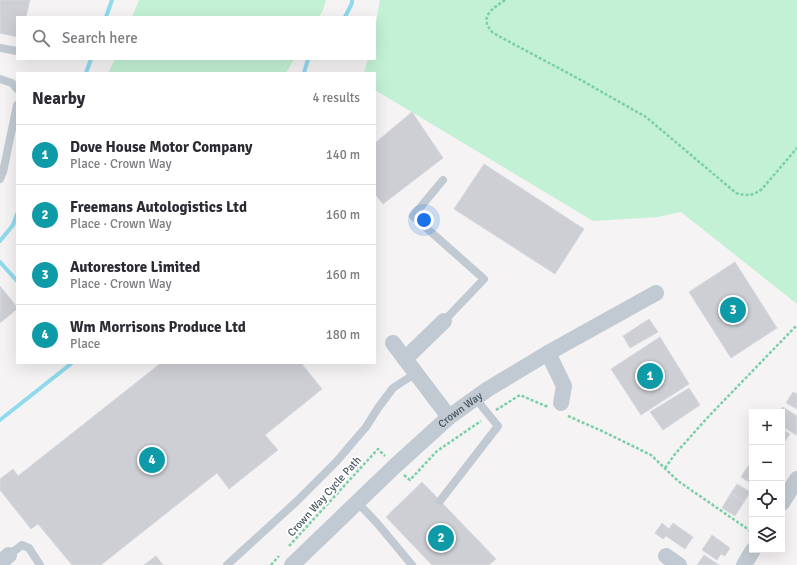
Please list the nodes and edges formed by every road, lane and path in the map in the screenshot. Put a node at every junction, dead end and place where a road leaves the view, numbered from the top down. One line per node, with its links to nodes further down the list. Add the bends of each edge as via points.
1 (505, 0): 7 (path, via 488,12 487,27 493,33 646,117 736,193 748,196 756,194)
2 (0, 48): 3 (lane)
3 (16, 51)
4 (0, 79): 5 (lane, via 12,83)
5 (16, 88)
6 (16, 110): 8 (lane)
7 (797, 148)
8 (0, 179)
9 (443, 180): 11 (lane, via 413,216 484,279)
10 (656, 293): 14 (street, Crown Way)
11 (444, 321): 15 (street)
12 (797, 325): 23 (path, via 708,417)
13 (393, 343): 15 (street)
14 (548, 353): 17 (street, Crown Way); 19 (street, via 564,386)
15 (405, 359): 16 (street)
16 (416, 374): 20 (street); 36 (lane, via 393,388 366,427 336,462)
17 (475, 398): 20 (street, Crown Way); 27 (lane, via 498,426)
18 (501, 407): 19 (path, via 520,395)
19 (560, 409): 23 (path, via 651,455)
20 (449, 417): 28 (street, Crown Way)
21 (482, 420): 24 (path, via 437,451 410,480)
22 (388, 459): 30 (path, Crown Way Cycle Path, via 378,449)
23 (665, 468): 29 (path, via 678,481)
24 (401, 472)
25 (797, 480): 26 (street)
26 (785, 498)
27 (440, 501)
28 (357, 502): 34 (street, Crown Way); 38 (lane)
29 (749, 530)
30 (286, 549)
31 (751, 553): 40 (street)
32 (666, 556): 39 (street)
33 (5, 559): 35 (lane, via 22,545 29,548)
34 (287, 560): 37 (path)
35 (40, 565)
36 (227, 565)
37 (271, 565)
38 (412, 565)
39 (679, 565)
40 (744, 565)

